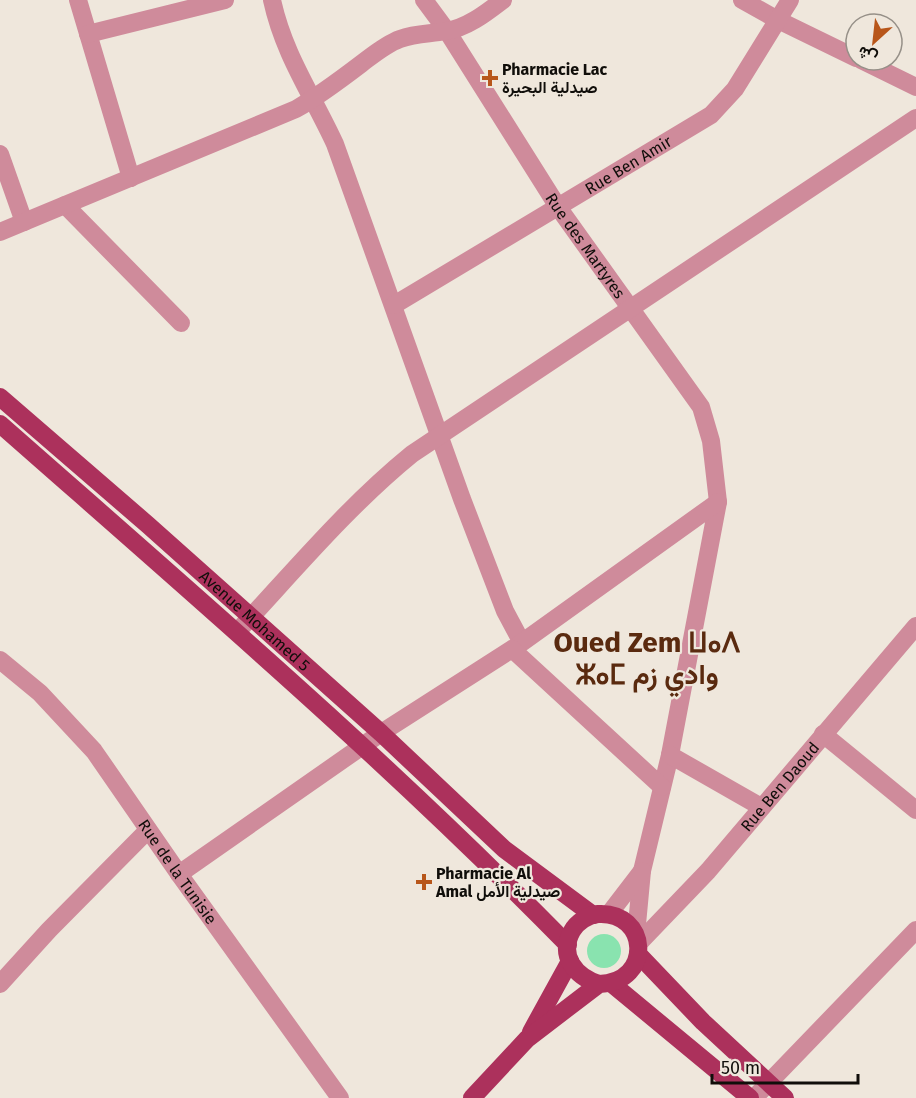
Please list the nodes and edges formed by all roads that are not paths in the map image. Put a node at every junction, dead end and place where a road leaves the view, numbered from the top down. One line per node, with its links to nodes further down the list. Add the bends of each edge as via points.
1 (78, 0): 10 (street)
2 (225, 0): 10 (street)
3 (272, 0): 14 (street, via 287,50)
4 (424, 0): 9 (street, Rue des Martyres)
5 (503, 0): 9 (street, via 480,17)
6 (742, 0): 8 (street)
7 (790, 0): 8 (street, Rue Ben Amir)
8 (778, 20): 11 (street); 19 (street, Rue Ben Amir, via 735,89 711,115)
9 (447, 32): 14 (street, via 399,39); 19 (street, Rue des Martyres)
10 (88, 34): 17 (street)
11 (844, 52)
12 (885, 72): 13 (street)
13 (916, 87)
14 (314, 99): 17 (street); 22 (street, via 335,144)
15 (916, 118): 23 (street)
16 (0, 154): 20 (street)
17 (131, 178): 18 (street)
18 (65, 205): 20 (street); 24 (street)
19 (558, 207): 22 (street, Rue Ben Amir); 23 (street, Rue des Martyres)
20 (24, 222): 21 (street)
21 (0, 232)
22 (394, 305): 27 (street)
23 (630, 310): 27 (street); 28 (street, Rue des Martyres, via 701,407 711,441)
24 (181, 323)
25 (0, 397): 29 (main road, Avenue Mohamed 5)
26 (0, 424): 31 (main road, Avenue Mohamed 5)
27 (440, 436): 29 (street, via 393,470); 32 (street)
28 (718, 502): 32 (street); 37 (street, Rue des Martyres)
29 (250, 618): 31 (street); 34 (main road, Avenue Mohamed 5)
30 (916, 626): 35 (street, Rue Ben Daoud)
31 (237, 632): 36 (main road, Avenue Mohamed 5)
32 (517, 645): 34 (street); 38 (street)
33 (2, 667): 41 (street, Rue de la Tunisie, via 40,693 94,751)
34 (381, 733): 36 (street); 44 (main road, Avenue Mohamed 5, via 504,849)
35 (823, 734): 39 (street, Rue Ben Daoud); 40 (street)
36 (363, 746): 43 (street); 47 (main road, Avenue Mohamed 5, via 490,865)
37 (670, 755): 38 (street, Rue des Martyres); 39 (street)
38 (662, 787): 42 (street, Rue des Martyres)
39 (761, 807): 46 (street, Rue Ben Daoud, via 708,871)
40 (916, 810)
41 (148, 830): 43 (street, Rue de la Tunisie); 49 (street)
42 (642, 871): 44 (street); 46 (street, Rue des Martyres)
43 (179, 874): 52 (street, Rue de la Tunisie)
44 (601, 914): 46 (main road, via 625,921); 47 (main road, via 580,921 572,932)
45 (914, 939): 51 (street)
46 (637, 945): 48 (main road, via 629,973 621,980); 51 (main road, via 703,1022)
47 (569, 953): 48 (main road, via 576,972 586,980); 50 (main road)
48 (605, 983): 50 (main road); 54 (main road)
49 (0, 984)
50 (527, 1039): 53 (main road)
51 (768, 1084): 54 (street); 55 (main road)
52 (340, 1098)
53 (472, 1098)
54 (752, 1098)
55 (785, 1098)

